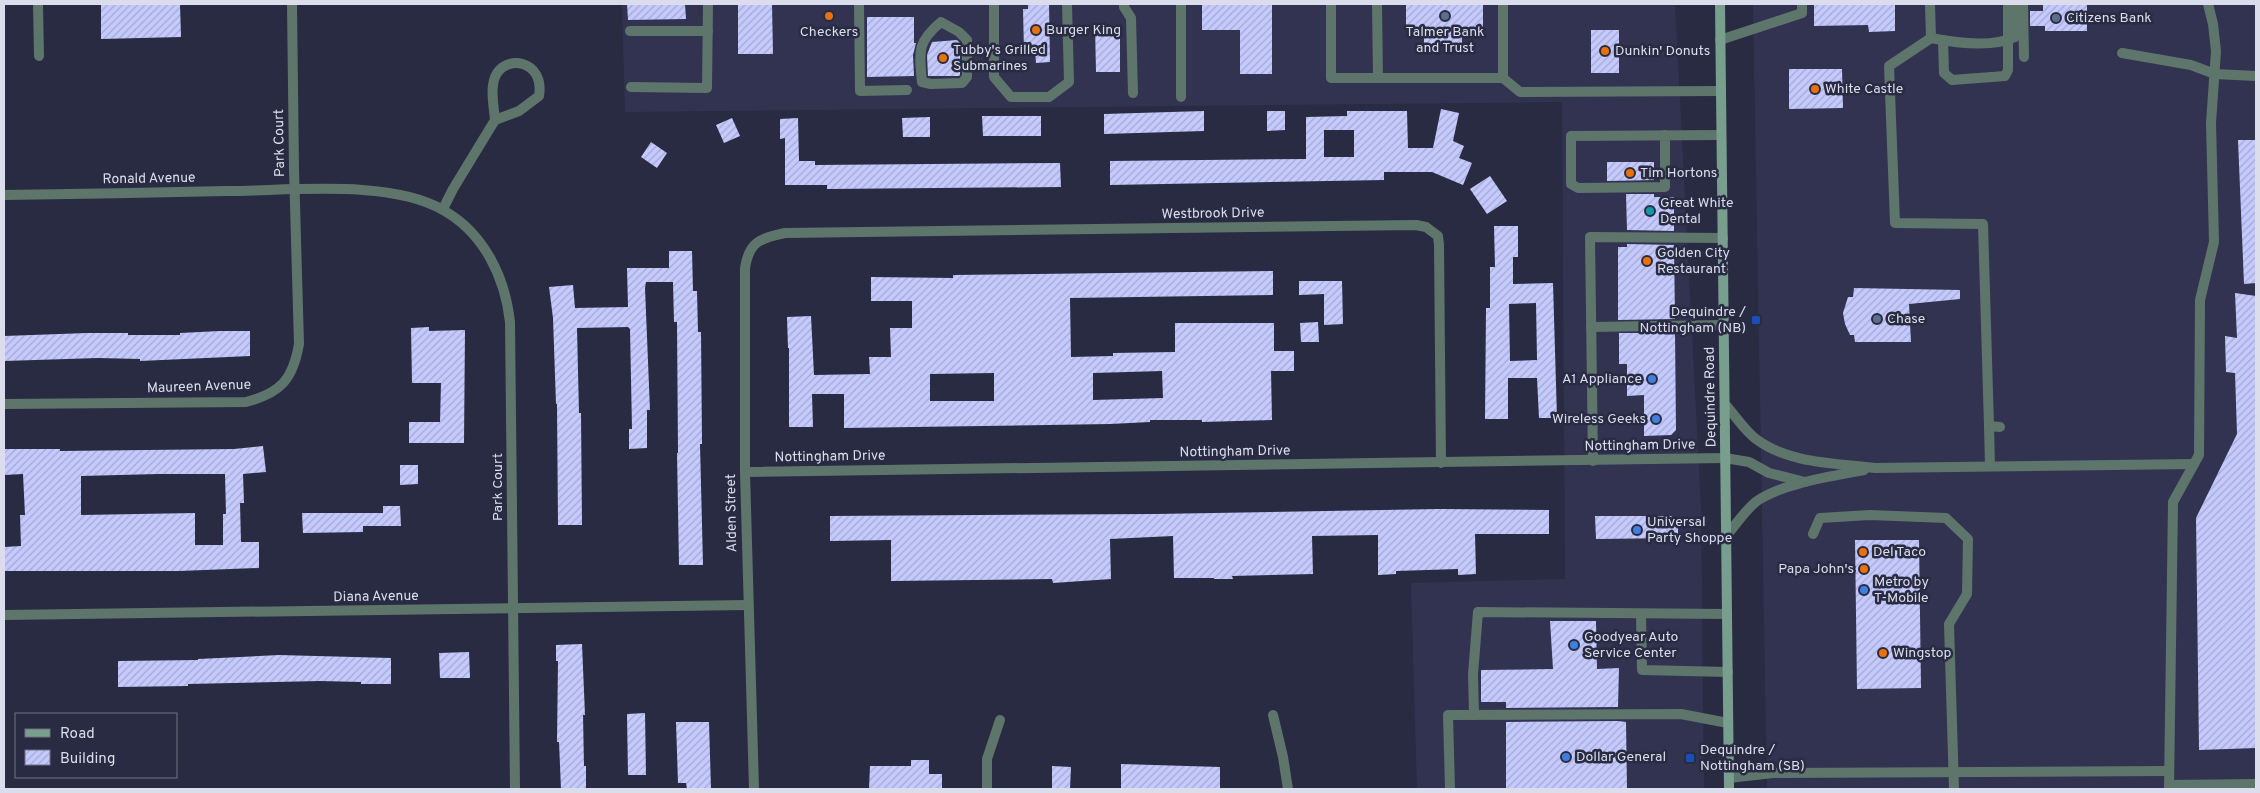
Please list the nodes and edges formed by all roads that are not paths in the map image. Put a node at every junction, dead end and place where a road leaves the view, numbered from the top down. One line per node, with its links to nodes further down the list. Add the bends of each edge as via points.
1 (38, 4): 27 (street)
2 (292, 4): 41 (street, Park Court)
3 (708, 4): 21 (street)
4 (859, 4): 34 (street, via 860,91)
5 (994, 4): 6 (street, via 994,77 1011,97 1049,97 1069,82)
6 (1067, 4)
7 (1124, 4): 36 (street, via 1132,18)
8 (1181, 4): 37 (street)
9 (1331, 4): 31 (street, via 1331,78)
10 (1377, 4): 31 (street)
11 (1503, 4): 32 (street)
12 (1720, 4): 23 (main road, Dequindre Road)
13 (1802, 4): 23 (street, via 1802,13)
14 (1930, 4): 22 (street)
15 (2008, 4): 25 (street)
16 (2015, 4): 25 (street, via 2015,37)
17 (2023, 4): 28 (street)
18 (2208, 4): 29 (street, via 2216,51)
19 (942, 22): 19 (street, via 921,43 922,82 962,83 967,77 967,40)
20 (630, 31): 21 (street)
21 (708, 31): 33 (street, via 708,88)
22 (1931, 38): 24 (street); 50 (street, via 1889,66 1895,223 1983,224)
23 (1720, 40): 35 (main road, Dequindre Road)
24 (1942, 40): 25 (street, via 1966,44); 25 (street, via 1944,73 1952,80 2005,76)
25 (2008, 40)
26 (2122, 54): 29 (street, via 2191,65)
27 (39, 56)
28 (2024, 57)
29 (2215, 74): 30 (street); 55 (street, via 2211,123 2214,242 2200,300 2199,456)
30 (2256, 76)
31 (1378, 78): 32 (street)
32 (1503, 78): 35 (street, via 1520,92)
33 (631, 87)
34 (907, 90)
35 (1721, 90): 40 (main road, Dequindre Road)
36 (1133, 93)
37 (1182, 97)
38 (495, 120): 38 (street, via 519,112 539,96 538,74 532,68 511,64 496,75 493,83); 43 (street)
39 (1666, 135): 39 (street, via 1665,187 1578,188 1572,184 1570,136); 40 (street)
40 (1721, 135): 44 (main road, Dequindre Road)
41 (294, 190): 42 (street, Ronald Avenue); 43 (street, Park Court, via 393,192 413,196); 48 (street, Maureen Avenue, via 300,344 291,375 281,387 246,402)
42 (4, 195)
43 (443, 209): 63 (street, Park Court, via 476,237 501,278 508,300)
44 (1723, 238): 46 (main road, Dequindre Road); 47 (street, via 1590,236)
45 (759, 241): 54 (street, Westbrook Drive, via 785,233 1426,227 1438,236 1440,245); 58 (street, Alden Street, via 750,248 745,268)
46 (1724, 326): 47 (street); 49 (main road, Dequindre Road)
47 (1591, 327): 53 (street)
48 (4, 404)
49 (1725, 404): 52 (main road, Dequindre Road); 57 (street, via 1754,438 1774,450 1794,457)
50 (1989, 426): 51 (street); 56 (street)
51 (2000, 427)
52 (1725, 458): 53 (street, Nottingham Drive); 59 (street, Nottingham Drive, via 1749,462 1770,473); 61 (main road, Dequindre Road)
53 (1593, 461): 54 (street, Nottingham Drive)
54 (1441, 463): 58 (street, Nottingham Drive)
55 (2194, 464): 56 (street); 72 (street, via 2172,502)
56 (1990, 466): 57 (street)
57 (1875, 468): 59 (street)
58 (745, 472): 62 (street, Alden Street)
59 (1805, 482): 61 (street, via 1770,493 1755,503)
60 (1814, 534): 73 (street, via 1820,518 1870,515 1946,518 1968,539 1966,594 1949,624)
61 (1726, 536): 65 (main road, Dequindre Road)
62 (748, 605): 63 (street, Diana Avenue); 78 (street, Alden Street)
63 (513, 609): 66 (street, Diana Avenue); 77 (street, Park Court)
64 (1641, 614): 65 (street); 67 (street, via 1642,670); 69 (street, via 1478,612 1473,674)
65 (1727, 614): 67 (main road, Dequindre Road)
66 (4, 615)
67 (1728, 672): 71 (main road, Dequindre Road)
68 (1272, 715): 80 (street)
69 (1474, 715): 71 (street, via 1681,714); 81 (street, via 1448,715)
70 (1000, 720): 79 (street, via 987,759)
71 (1728, 723): 74 (main road, Dequindre Road)
72 (2169, 771): 73 (street); 76 (street)
73 (1953, 773): 74 (street, via 1773,773); 83 (street)
74 (1729, 778): 82 (main road, Dequindre Road)
75 (2256, 784): 76 (street)
76 (2169, 787)
77 (515, 789)
78 (754, 789)
79 (987, 789)
80 (1288, 789)
81 (1450, 789)
82 (1729, 789)
83 (1954, 789)

